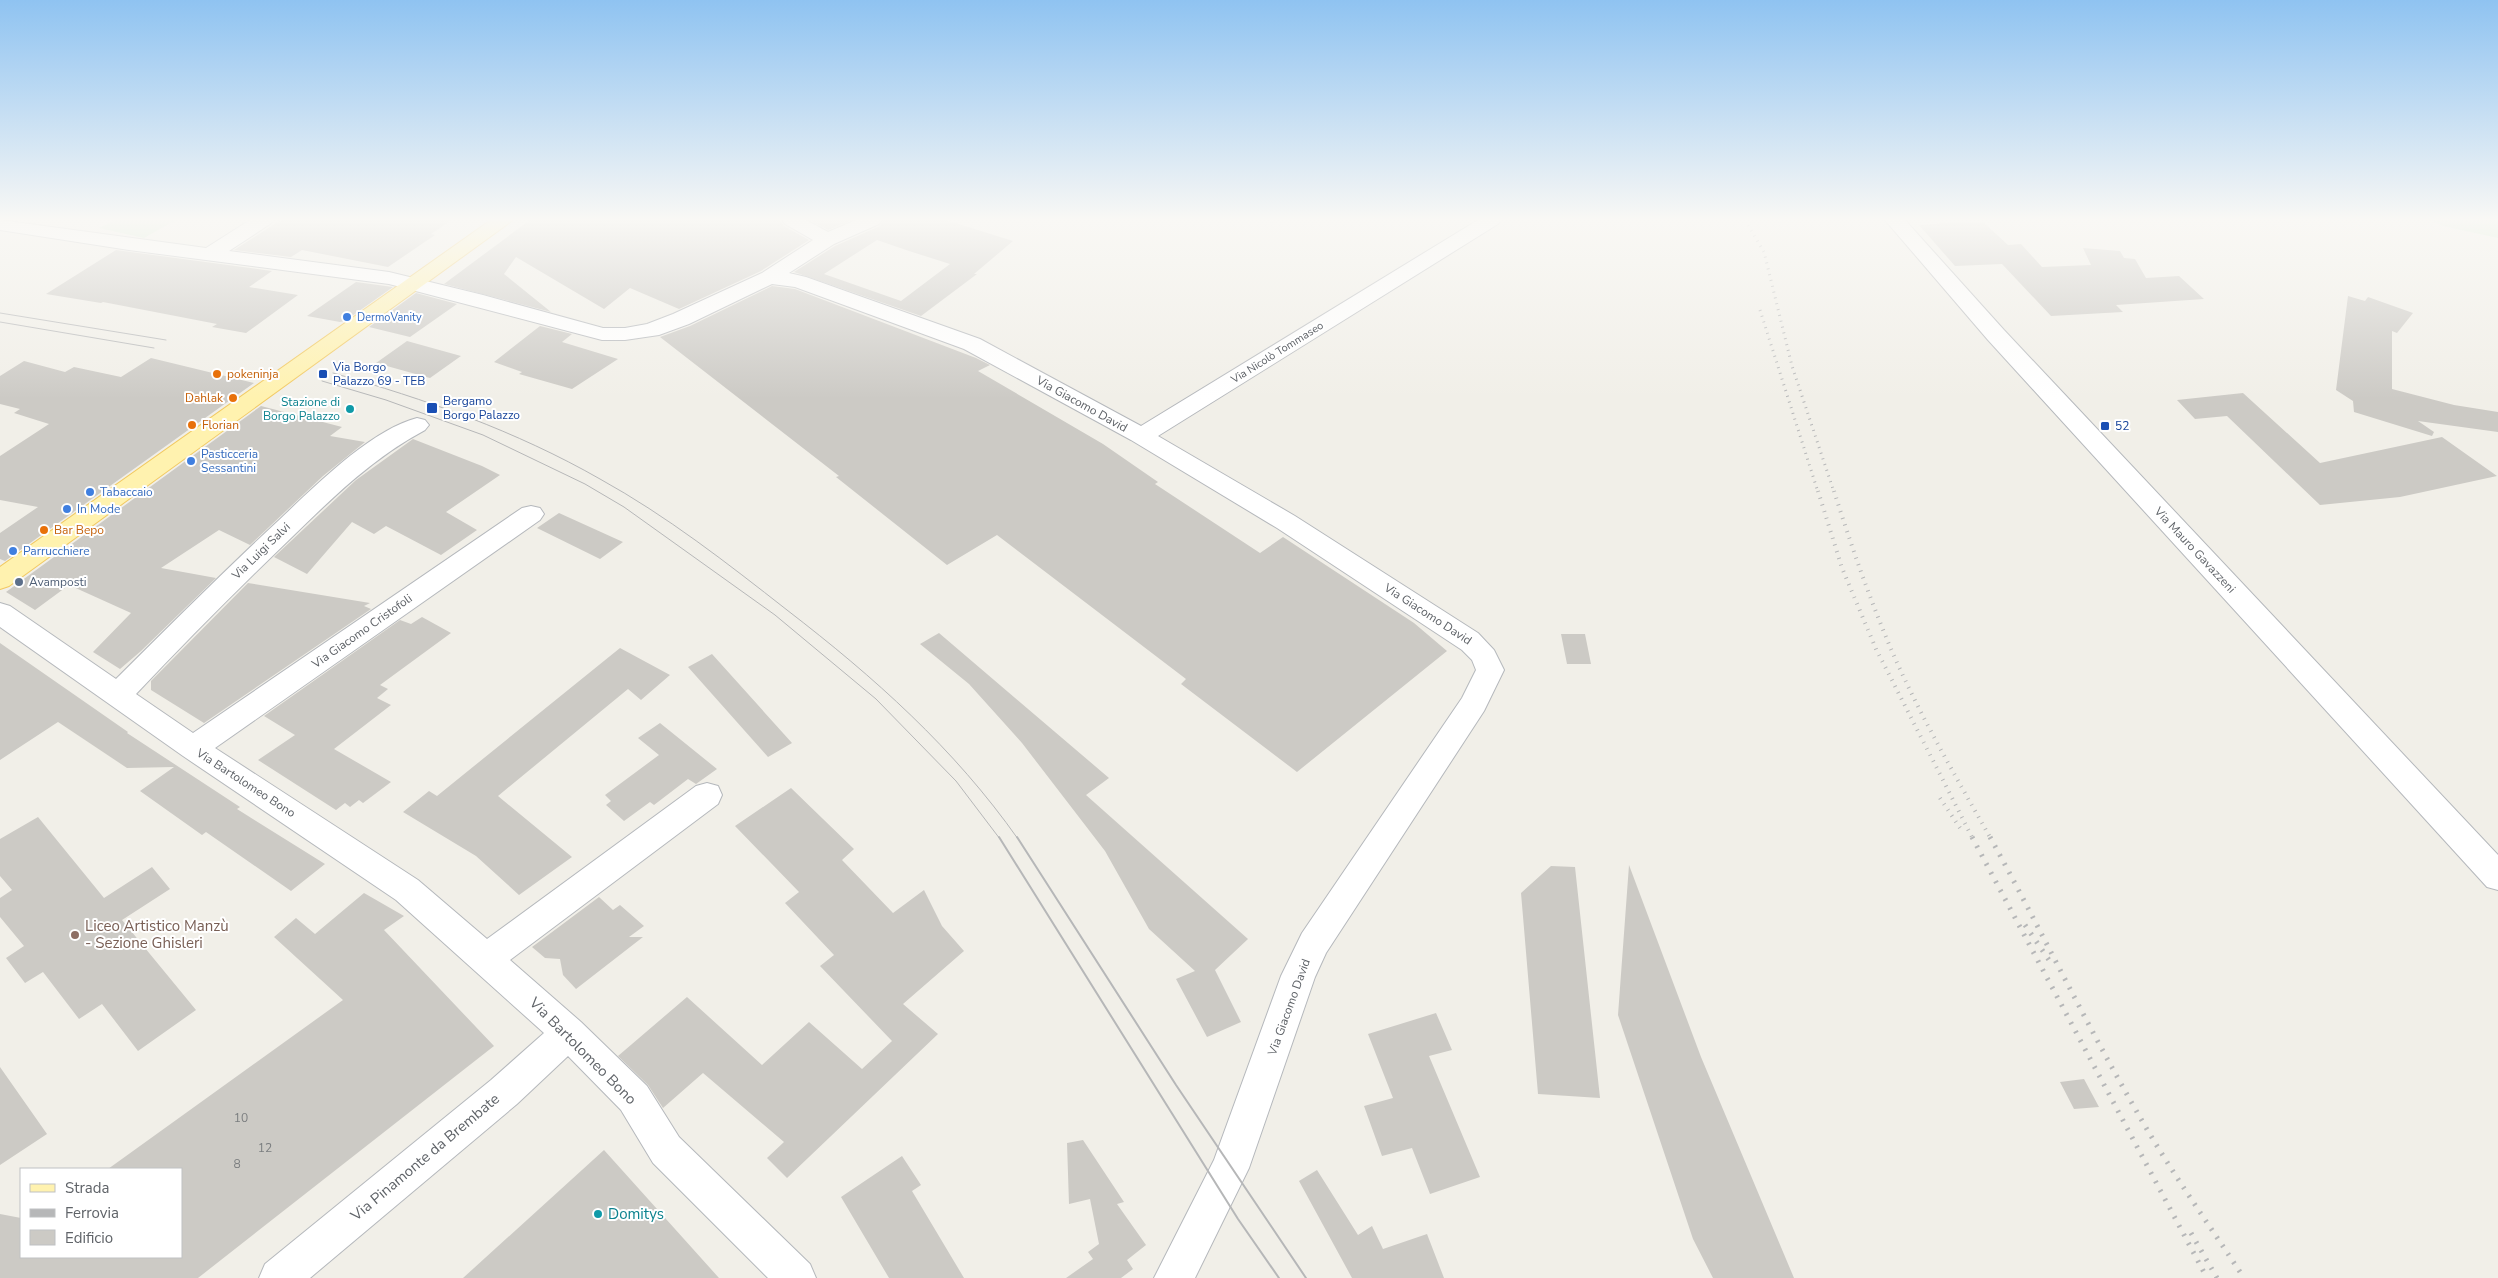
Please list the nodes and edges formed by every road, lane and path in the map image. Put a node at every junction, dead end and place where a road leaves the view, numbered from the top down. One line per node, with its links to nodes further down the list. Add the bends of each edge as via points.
1 (391, 280): 7 (street)
2 (422, 280): 7 (main road)
3 (762, 280): 7 (street, via 681,319 651,330 617,334 602,334)
4 (791, 280): 9 (street, Via Giacomo David, via 972,344)
5 (1395, 280): 9 (street, Via Nicolò Tommaseo, via 1151,431)
6 (1947, 280): 16 (street, Via Mauro Gavazzeni)
7 (416, 284): 11 (main road)
8 (417, 425): 13 (street, Via Luigi Salvi, via 401,432 322,493 222,588)
9 (1139, 435): 21 (street, Via Giacomo David, via 1286,522 1468,640 1480,649 1490,670 1474,703 1314,942 1298,976 1230,1168)
10 (531, 514): 14 (street, Via Giacomo Cristofoli)
11 (0, 580)
12 (0, 613): 13 (street, Via Bartolomeo Bono)
13 (118, 695): 14 (street, Via Bartolomeo Bono)
14 (193, 748): 17 (street, Via Bartolomeo Bono, via 407,890)
15 (708, 795): 17 (street)
16 (2498, 877)
17 (486, 959): 18 (street, Via Bartolomeo Bono)
18 (569, 1032): 19 (street, Via Pinamonte da Brembate, via 504,1092); 20 (street, Via Bartolomeo Bono, via 634,1098 666,1150)
19 (279, 1278)
20 (796, 1278)
21 (1174, 1278)

